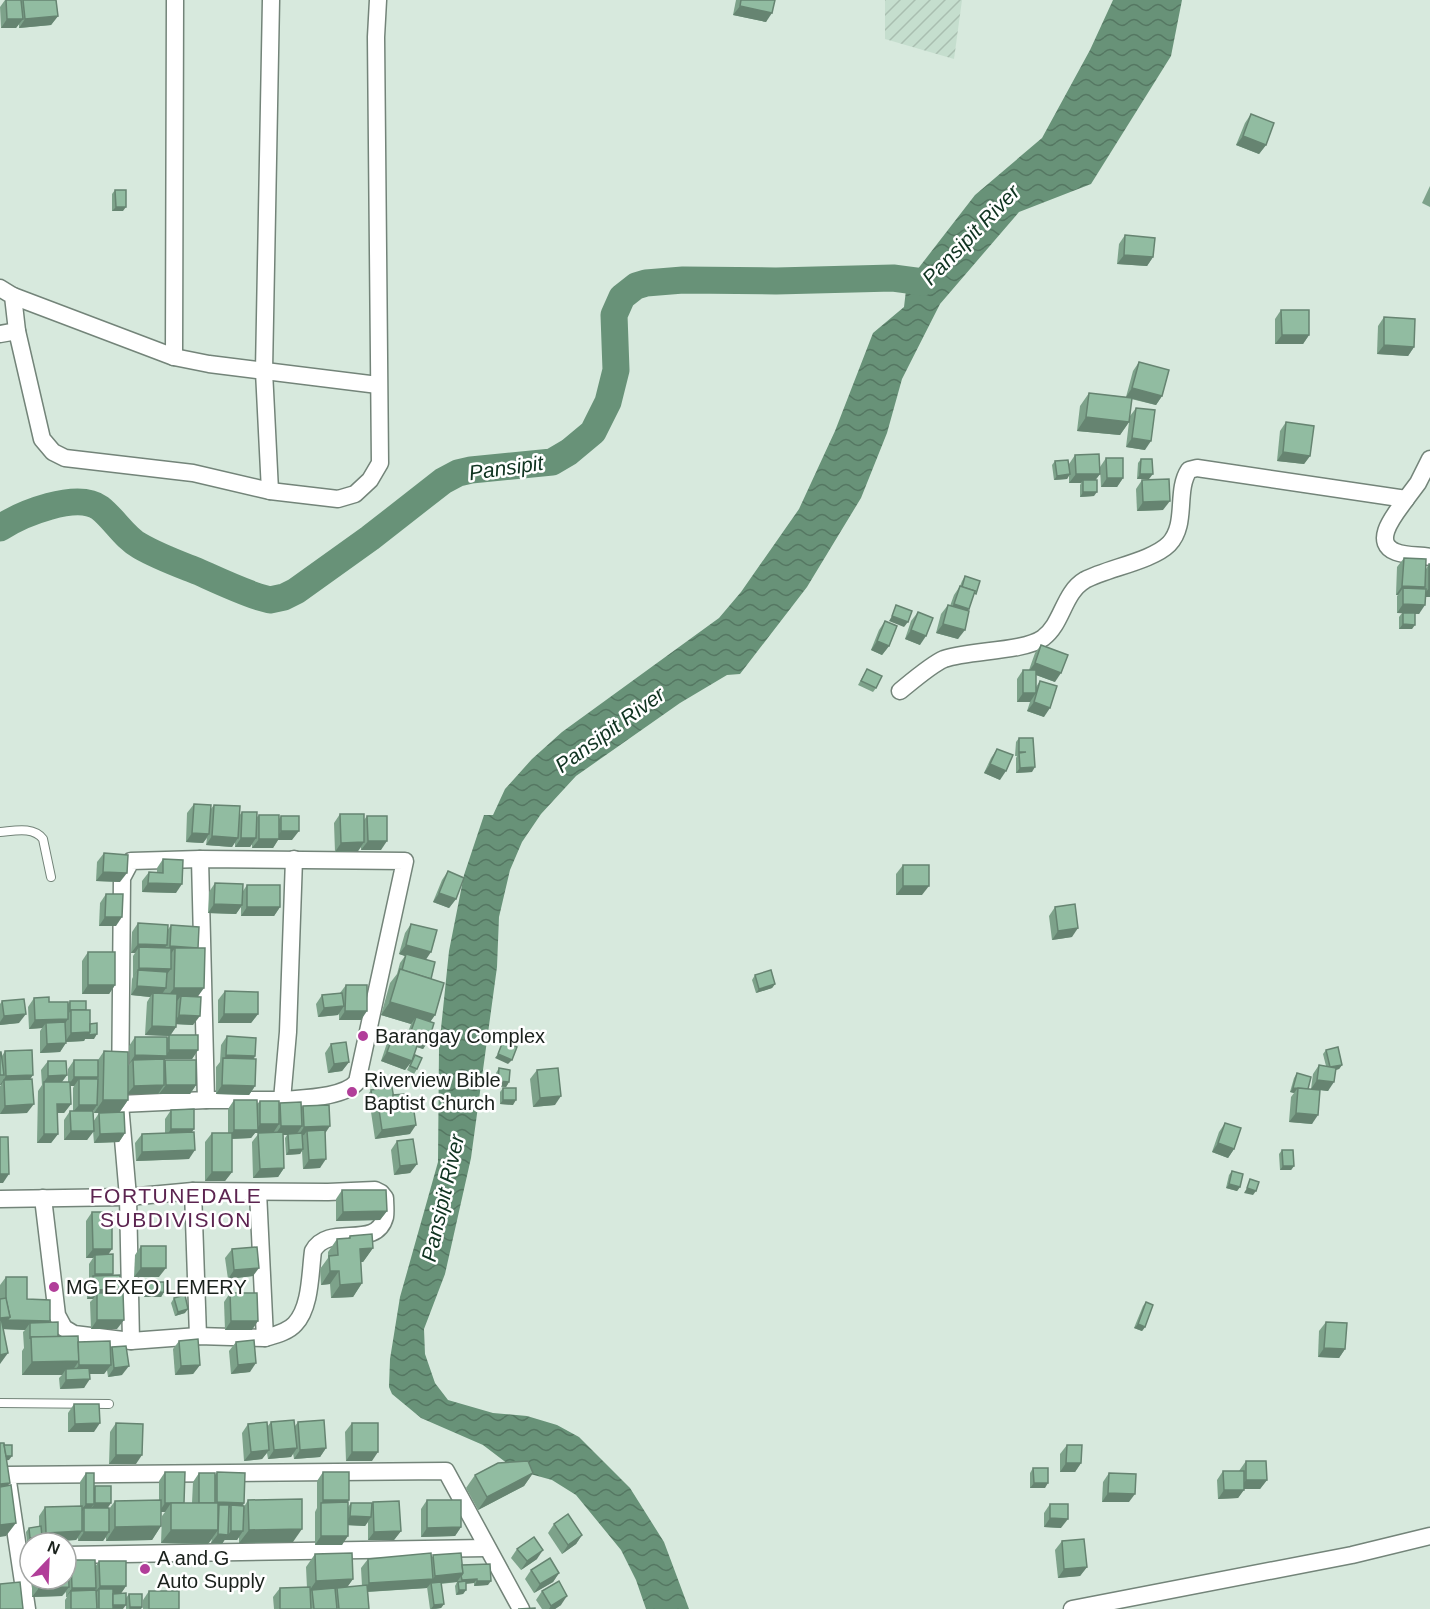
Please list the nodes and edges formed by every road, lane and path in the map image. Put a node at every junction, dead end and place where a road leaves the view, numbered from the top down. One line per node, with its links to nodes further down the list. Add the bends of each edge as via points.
1 (175, 0): 6 (street)
2 (271, 0): 7 (street)
3 (378, 0): 8 (street)
4 (6, 292): 5 (street); 6 (street)
5 (8, 332): 10 (street, via 42,439 53,452 65,458 193,473)
6 (174, 357): 7 (street)
7 (264, 371): 8 (street); 10 (street)
8 (378, 385): 10 (street, via 380,463 370,480 355,494 338,499)
9 (1430, 459): 11 (street)
10 (270, 491)
11 (1406, 499): 12 (street, via 1386,528 1387,546 1396,552); 13 (street, via 1197,468 1189,470 1183,479 1180,522 1170,543 1085,580 1073,589 1054,627 1041,639 944,659)
12 (1430, 556)
13 (900, 691)
14 (0, 832): 17 (lane, via 30,830 39,834)
15 (200, 858): 16 (street); 18 (street); 20 (street, via 131,861 122,878)
16 (294, 860): 19 (street); 19 (street, via 405,861 357,1082 352,1088 329,1095)
17 (51, 877)
18 (206, 1100): 19 (street); 20 (street)
19 (282, 1100)
20 (120, 1104): 23 (street)
21 (193, 1191): 22 (street); 23 (street); 26 (street)
22 (258, 1192): 27 (street); 27 (street, via 375,1190 385,1198 385,1216 371,1234 324,1238 317,1244 305,1308 295,1325)
23 (129, 1197): 24 (street); 28 (street)
24 (43, 1198): 25 (street); 28 (street, via 57,1316 64,1328 74,1334)
25 (0, 1199)
26 (198, 1336): 27 (street); 28 (street)
27 (265, 1338)
28 (131, 1341)
29 (0, 1403): 30 (lane)
30 (110, 1404)
31 (19, 1531): 33 (street, via 7,1475 446,1471)
32 (1430, 1536): 36 (street)
33 (486, 1548): 34 (street); 38 (street)
34 (78, 1555)
35 (26, 1591): 37 (street)
36 (1082, 1608)
37 (27, 1609)
38 (521, 1609)

